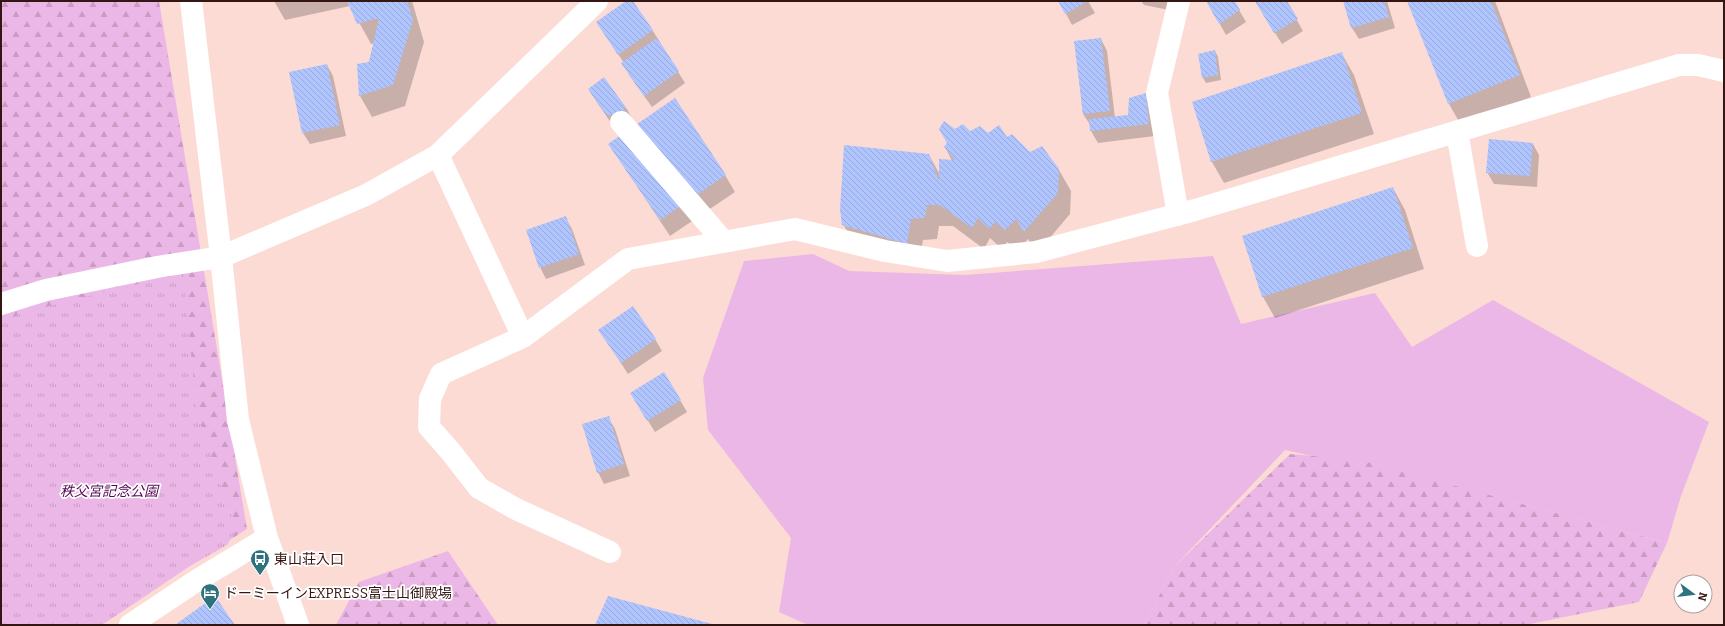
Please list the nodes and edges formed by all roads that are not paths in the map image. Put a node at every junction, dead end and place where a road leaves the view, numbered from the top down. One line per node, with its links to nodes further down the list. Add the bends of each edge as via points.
1 (191, 1): 11 (street)
2 (597, 1): 7 (street)
3 (1179, 1): 8 (street, via 1157,93)
4 (1724, 71): 6 (street, via 1698,65 1679,65)
5 (621, 122): 9 (street)
6 (1457, 132): 8 (street); 10 (street)
7 (438, 155): 11 (street, via 366,195); 13 (street)
8 (1178, 215): 9 (street, via 1036,252 948,261 885,251 795,229)
9 (724, 242): 13 (street, via 628,259)
10 (1477, 246)
11 (222, 257): 12 (street, via 83,282); 14 (street, via 238,420)
12 (1, 304)
13 (522, 337): 15 (street, via 441,374 430,399 429,427 479,488 516,509)
14 (267, 538): 16 (street); 17 (street)
15 (610, 552)
16 (130, 625)
17 (298, 625)

